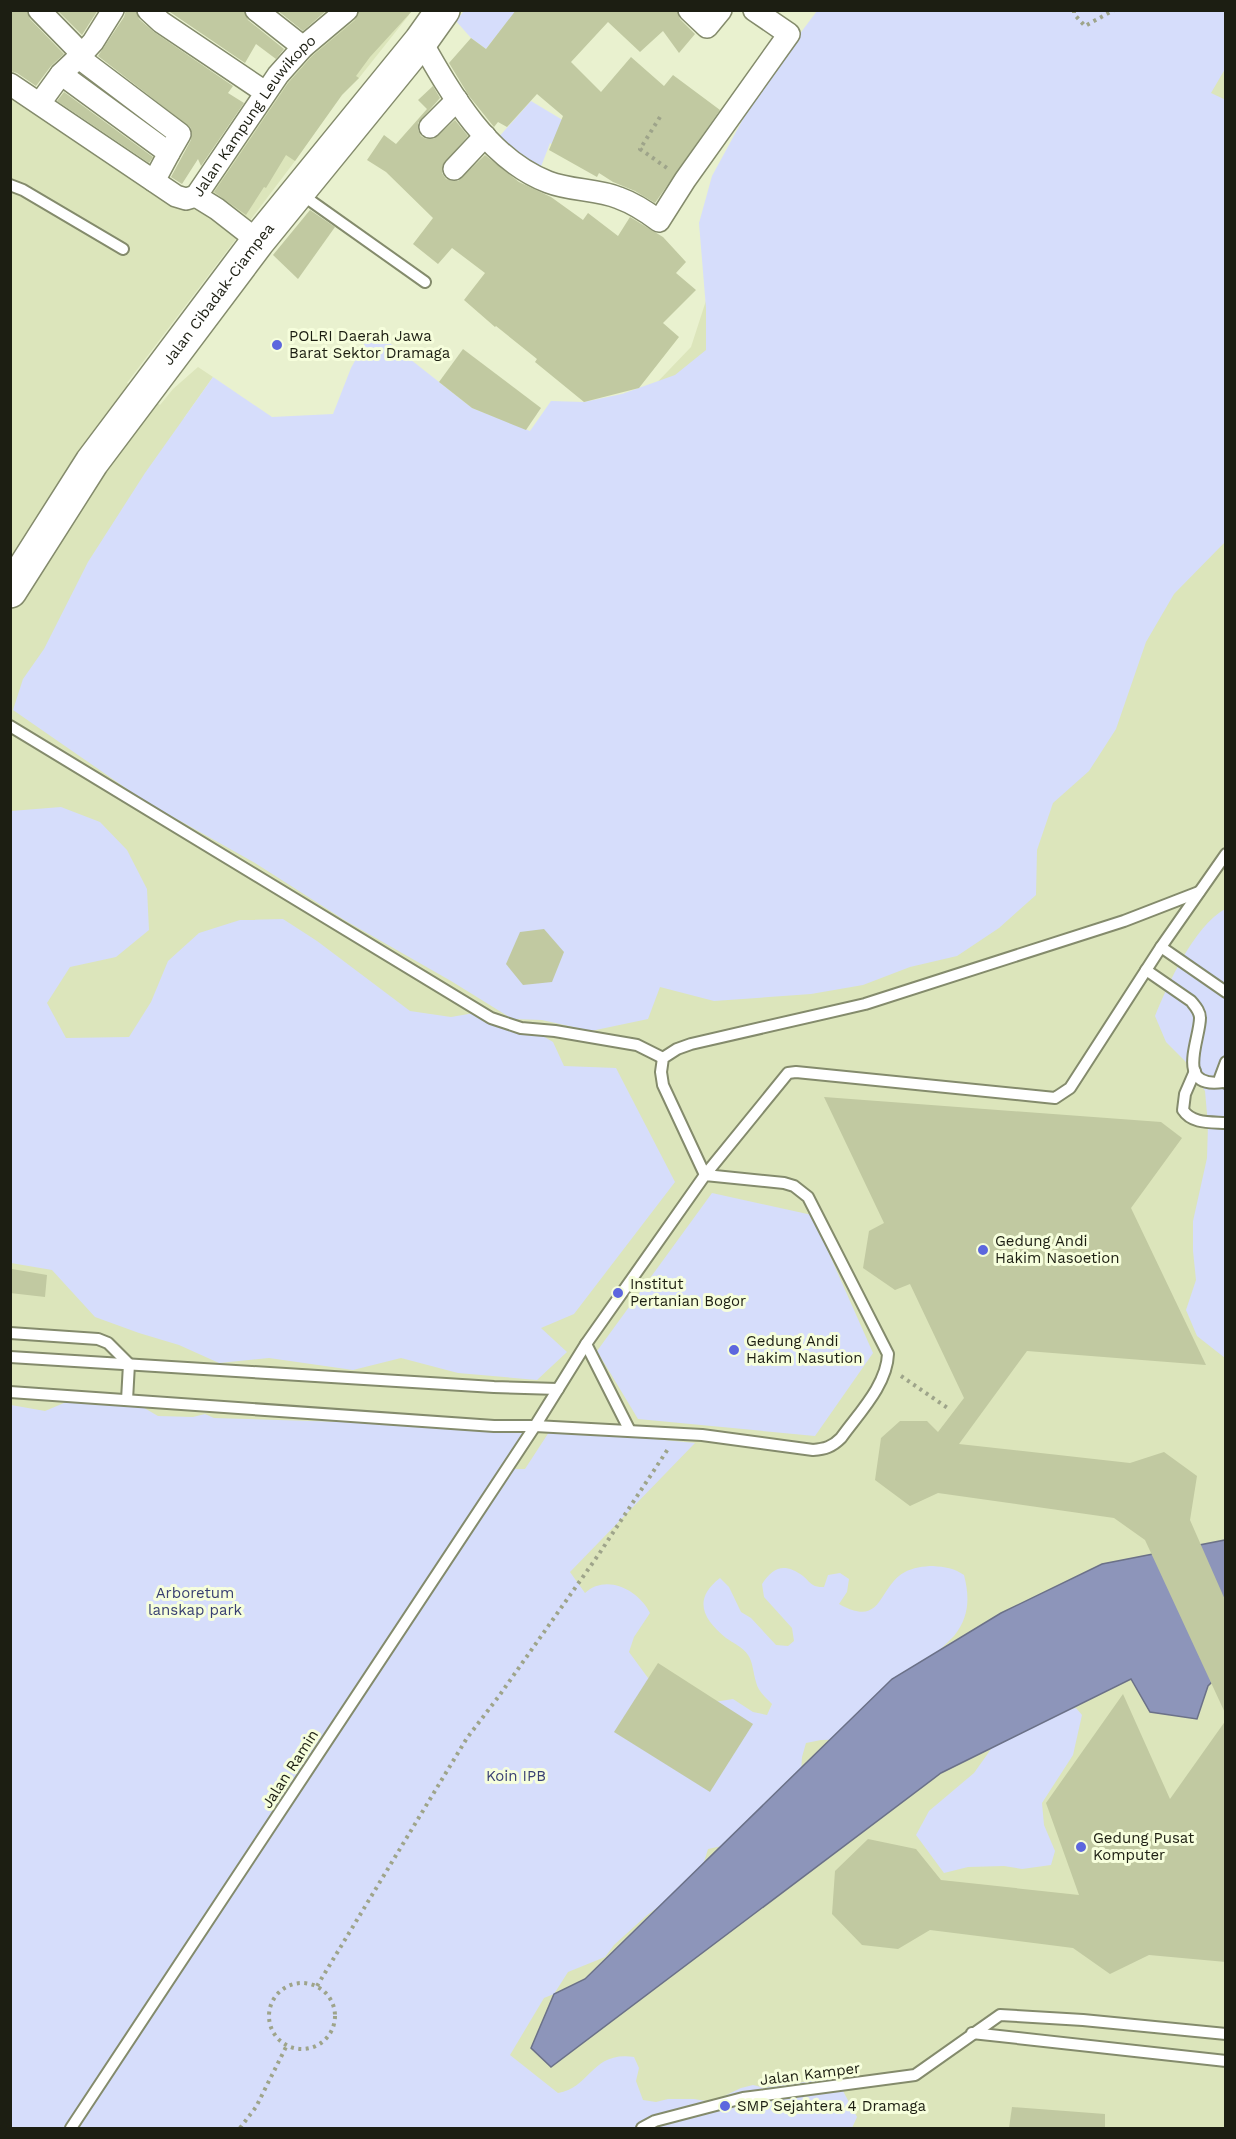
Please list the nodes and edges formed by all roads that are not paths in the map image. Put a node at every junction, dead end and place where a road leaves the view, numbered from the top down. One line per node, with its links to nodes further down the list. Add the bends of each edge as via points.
1 (39, 10): 12 (street)
2 (148, 10): 15 (street)
3 (256, 10): 11 (street)
4 (443, 10): 10 (highway, Jalan Cibadak-Ciampea)
5 (689, 10): 6 (street, via 707,27)
6 (721, 10)
7 (754, 10): 19 (street, via 789,34 659,221 618,197 546,182 526,171)
8 (104, 14): 12 (street)
9 (333, 14): 11 (street, Jalan Kampung Leuwikopo)
10 (421, 41): 16 (street); 24 (highway, Jalan Cibadak-Ciampea)
11 (303, 47): 15 (street, Jalan Kampung Leuwikopo)
12 (80, 55): 13 (street); 20 (street, via 180,134)
13 (61, 74): 17 (street); 20 (street)
14 (10, 84): 17 (street)
15 (265, 92): 25 (street, Jalan Kampung Leuwikopo)
16 (457, 100): 18 (street); 19 (street)
17 (40, 103): 22 (street)
18 (430, 127)
19 (485, 136): 21 (street)
20 (169, 153): 22 (street)
21 (454, 169)
22 (153, 181): 25 (street, via 176,196)
23 (10, 186): 27 (lane)
24 (298, 192): 26 (highway, Jalan Cibadak-Ciampea); 28 (lane)
25 (196, 196): 26 (street, Jalan Kampung Leuwikopo)
26 (258, 241): 29 (highway, Jalan Cibadak-Ciampea, via 92,462)
27 (123, 249)
28 (425, 282)
29 (10, 591)
30 (10, 726): 36 (lane, via 491,1018 521,1028 637,1045)
31 (1226, 854): 32 (lane)
32 (1200, 891): 33 (lane); 36 (lane, via 1124,921 865,1004 691,1044)
33 (1161, 947): 34 (lane); 35 (lane)
34 (1146, 970): 38 (lane, via 1197,1007 1200,1017 1192,1058); 41 (lane, Jalan Ramin, via 1070,1088 1055,1098 788,1073)
35 (1226, 992)
36 (663, 1058): 41 (lane, via 663,1085)
37 (1226, 1062): 39 (lane, via 1220,1078)
38 (1195, 1071): 39 (lane, via 1204,1081); 40 (lane, via 1185,1094 1183,1110 1187,1117)
39 (1224, 1082)
40 (1226, 1124)
41 (705, 1175): 43 (lane, Jalan Ramin); 50 (lane, via 784,1183 808,1197 882,1339 888,1367 841,1438 825,1449)
42 (10, 1333): 45 (lane, via 98,1339 108,1343)
43 (586, 1344): 46 (lane, Jalan Ramin); 50 (lane)
44 (10, 1357): 45 (lane)
45 (129, 1364): 46 (lane); 48 (lane)
46 (558, 1389): 49 (lane, Jalan Ramin)
47 (10, 1392): 48 (lane)
48 (127, 1400): 49 (lane)
49 (535, 1426): 50 (lane); 54 (lane, Jalan Ramin)
50 (630, 1431)
51 (972, 2033): 52 (lane, Jalan Kamper, via 1000,2015); 53 (lane); 55 (lane, Jalan Kamper, via 915,2075 742,2098)
52 (1226, 2034)
53 (1226, 2061)
54 (71, 2128)
55 (642, 2128)

